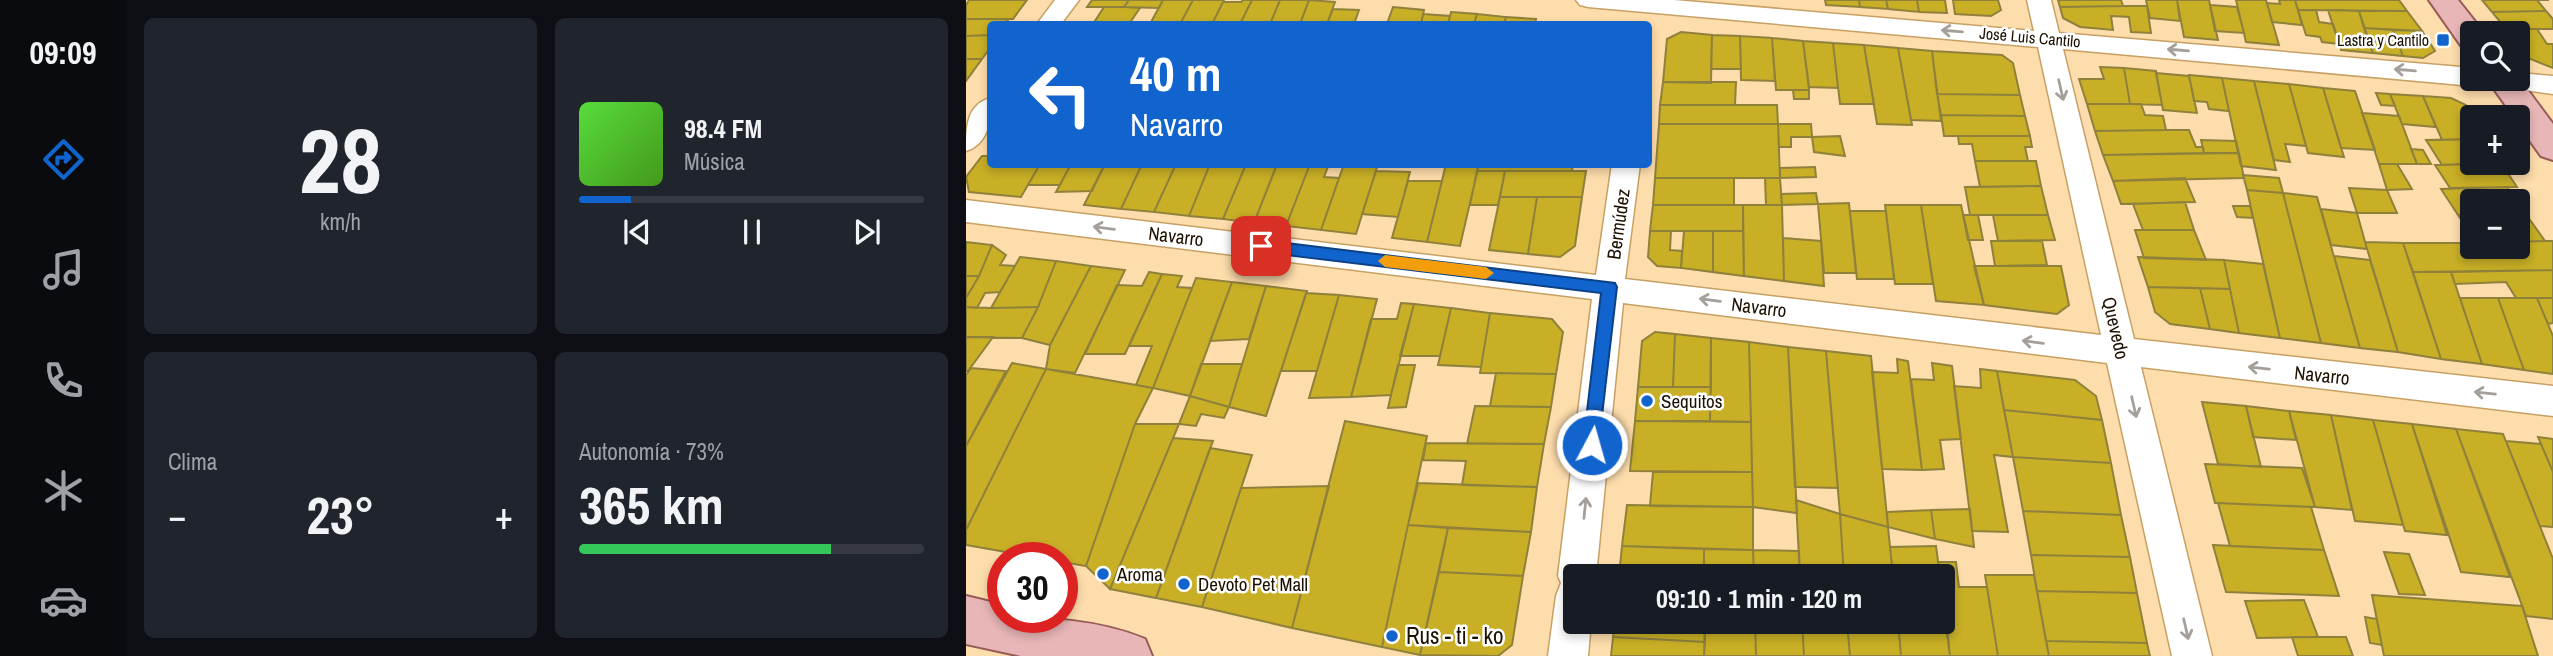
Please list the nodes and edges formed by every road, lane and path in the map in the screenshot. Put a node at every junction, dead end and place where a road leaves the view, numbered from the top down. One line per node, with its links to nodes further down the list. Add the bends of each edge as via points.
1 (1067, 0): 6 (street)
2 (1588, 0): 5 (street, José Luis Cantilo)
3 (2039, 0): 8 (street, Quevedo)
4 (2443, 0): 7 (main road)
5 (1648, 10): 8 (street, José Luis Cantilo, one-way to 5)
6 (1051, 21)
7 (2460, 23)
8 (2049, 39): 9 (street, José Luis Cantilo, one-way to 8); 19 (street, Quevedo, one-way to 19)
9 (2460, 75)
10 (2530, 82): 11 (street)
11 (2553, 85)
12 (2510, 91): 15 (main road)
13 (987, 111): 14 (street)
14 (966, 141)
15 (2553, 148)
16 (1625, 168): 18 (street, Bermúdez)
17 (966, 211): 18 (street, Navarro, one-way to 17)
18 (1609, 287): 19 (street, Navarro, one-way to 18); 21 (street, Bermúdez, one-way to 18)
19 (2121, 353): 20 (street, Navarro, one-way to 19); 26 (street, Quevedo, one-way to 26)
20 (2553, 401)
21 (1578, 564)
22 (966, 620): 24 (main road)
23 (1571, 634): 25 (street)
24 (1128, 656)
25 (1568, 656)
26 (2192, 656)

